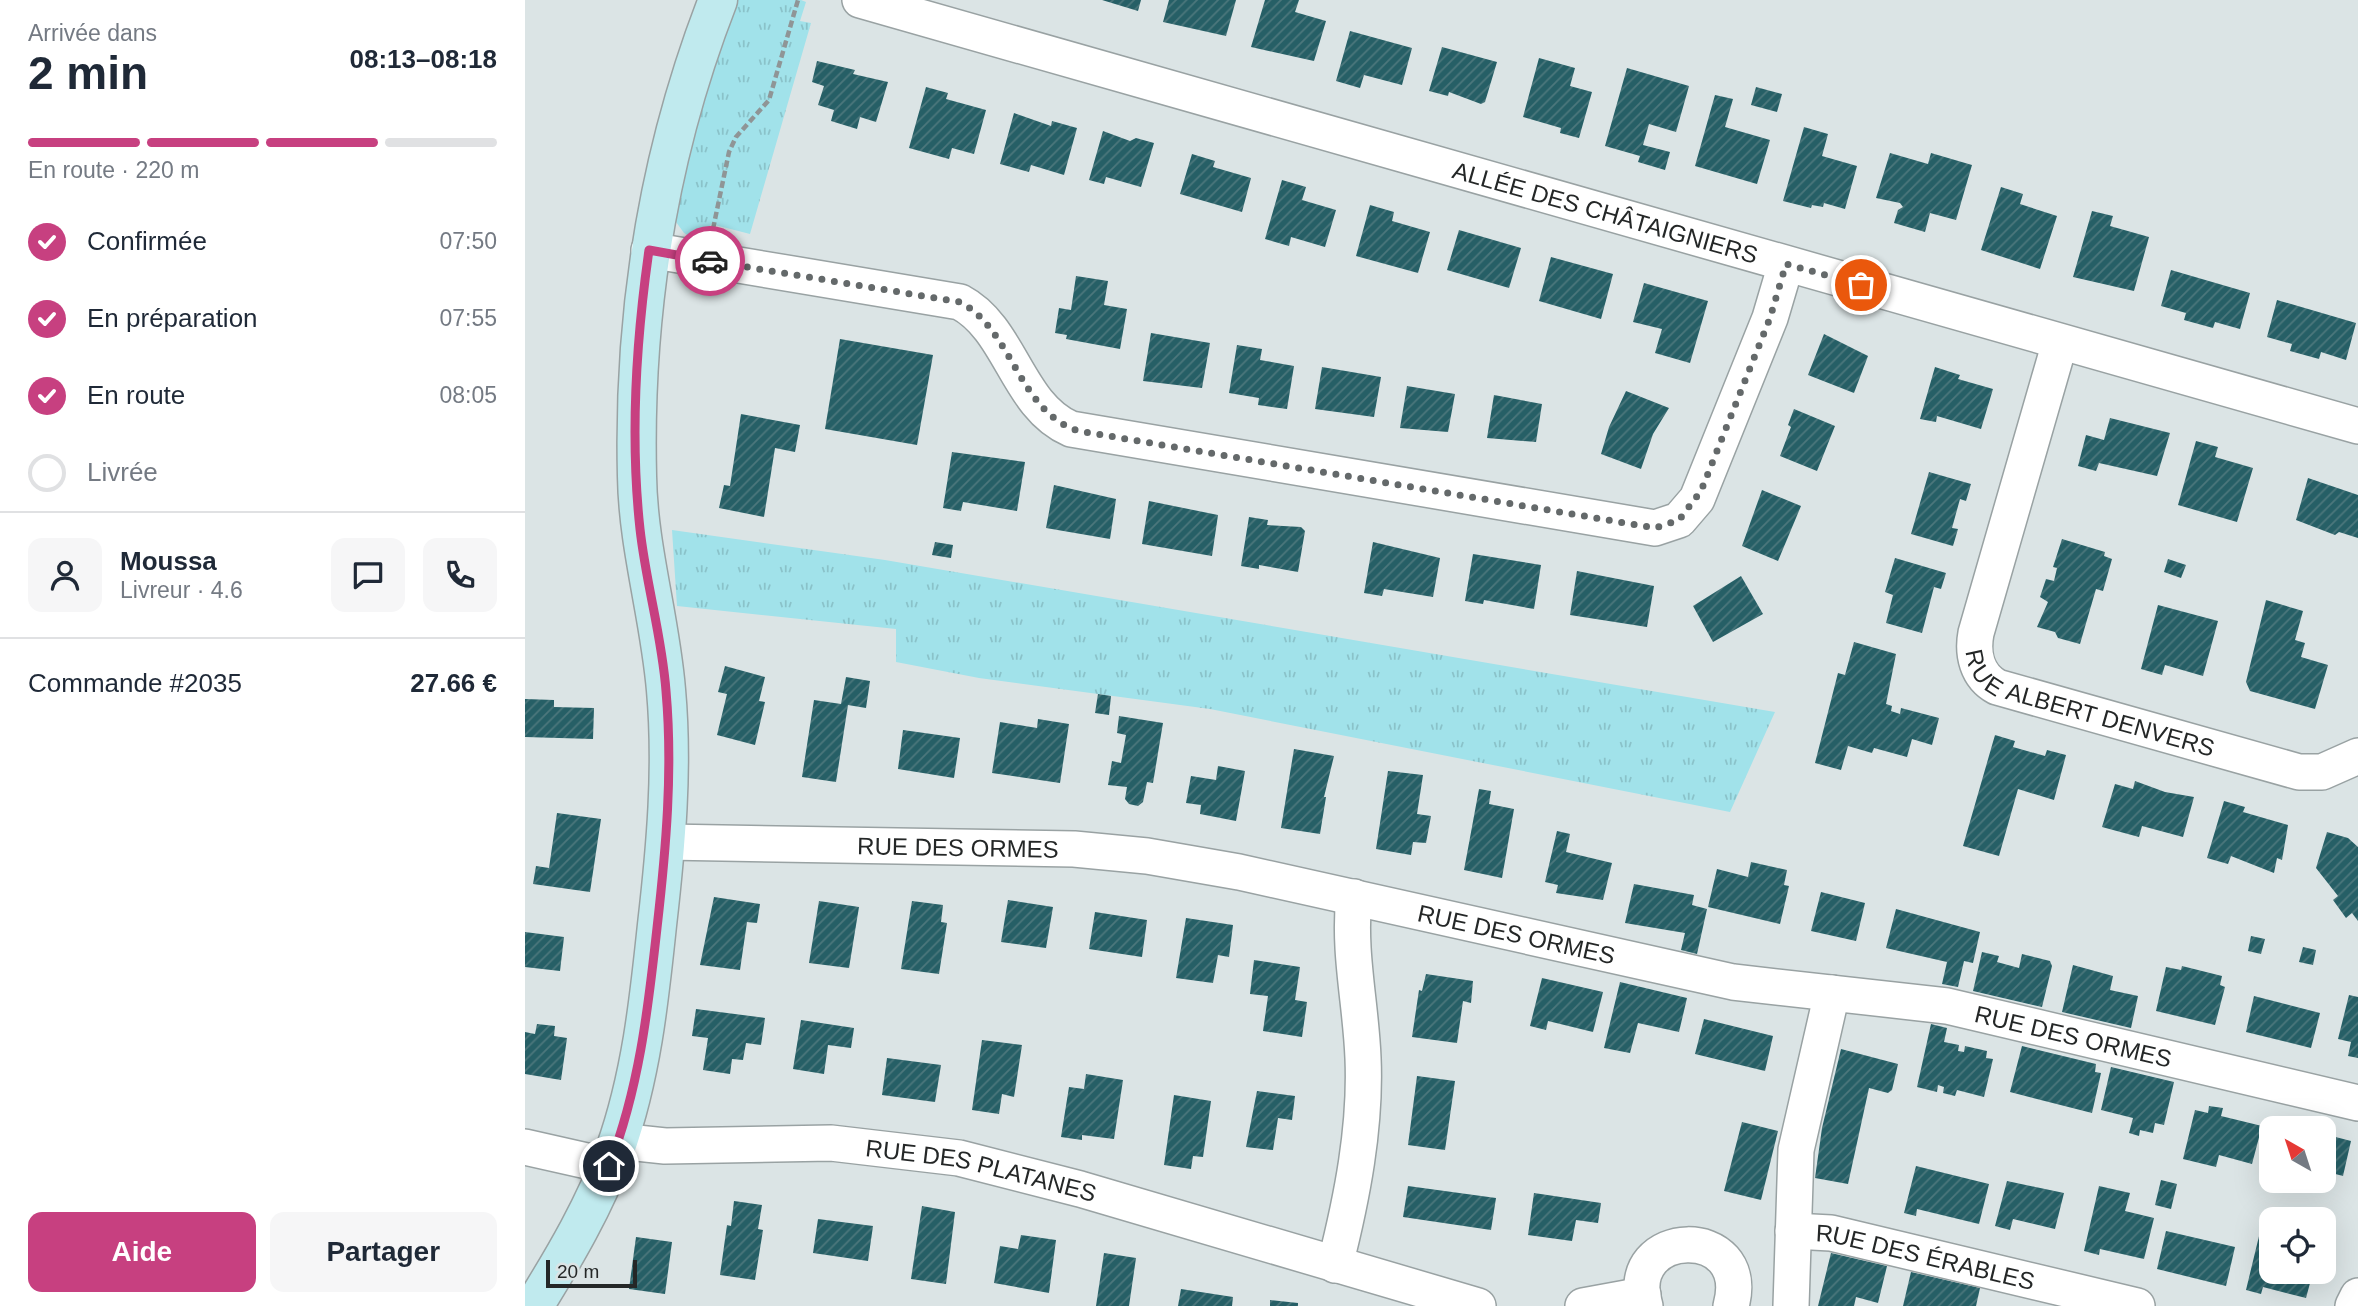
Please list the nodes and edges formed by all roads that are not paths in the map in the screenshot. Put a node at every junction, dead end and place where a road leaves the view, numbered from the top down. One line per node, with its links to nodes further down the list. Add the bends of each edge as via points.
1 (718, 0): 3 (street, via 676,123)
2 (860, 0): 4 (street, ALLÉE DES CHÂTAIGNIERS)
3 (649, 250): 4 (street, ALLÉE DES CHÂTAIGNIERS, via 960,302 988,326 1046,412 1079,431 1655,528 1679,520 1701,491 1770,318); 8 (street, via 637,385 636,474 666,692)
4 (1786, 264): 5 (street)
5 (2060, 342): 6 (street); 7 (street, RUE ALBERT DENVERS, via 1976,632 1974,649 1981,672 1997,687 2299,772 2322,772)
6 (2358, 426)
7 (2358, 755)
8 (666, 842): 9 (street, RUE DES ORMES, via 1096,851 1218,867); 13 (street, via 644,1039)
9 (1354, 897): 10 (street, RUE DES ORMES, via 1717,979); 15 (street, via 1351,935 1361,1024 1362,1096 1353,1191)
10 (1832, 993): 11 (street, RUE DES ORMES, via 1947,1006); 14 (street, via 1800,1128)
11 (2358, 1103)
12 (525, 1147): 13 (street, RUE DES PLATANES, via 585,1158)
13 (613, 1153): 15 (street, RUE DES PLATANES, via 665,1146 831,1143 958,1158); 18 (street, via 573,1240)
14 (1793, 1231): 22 (street); 23 (street, RUE DES ÉRABLES, via 1831,1233)
15 (1335, 1265): 19 (street, RUE DES PLATANES)
16 (2358, 1296): 24 (street)
17 (1644, 1300): 20 (street); 21 (street, via 1645,1274 1656,1257 1673,1246 1694,1244 1713,1251 1728,1266 1734,1286)
18 (534, 1306)
19 (1478, 1306)
20 (1583, 1306)
21 (1731, 1306)
22 (1791, 1306)
23 (2137, 1306)
24 (2353, 1306)

